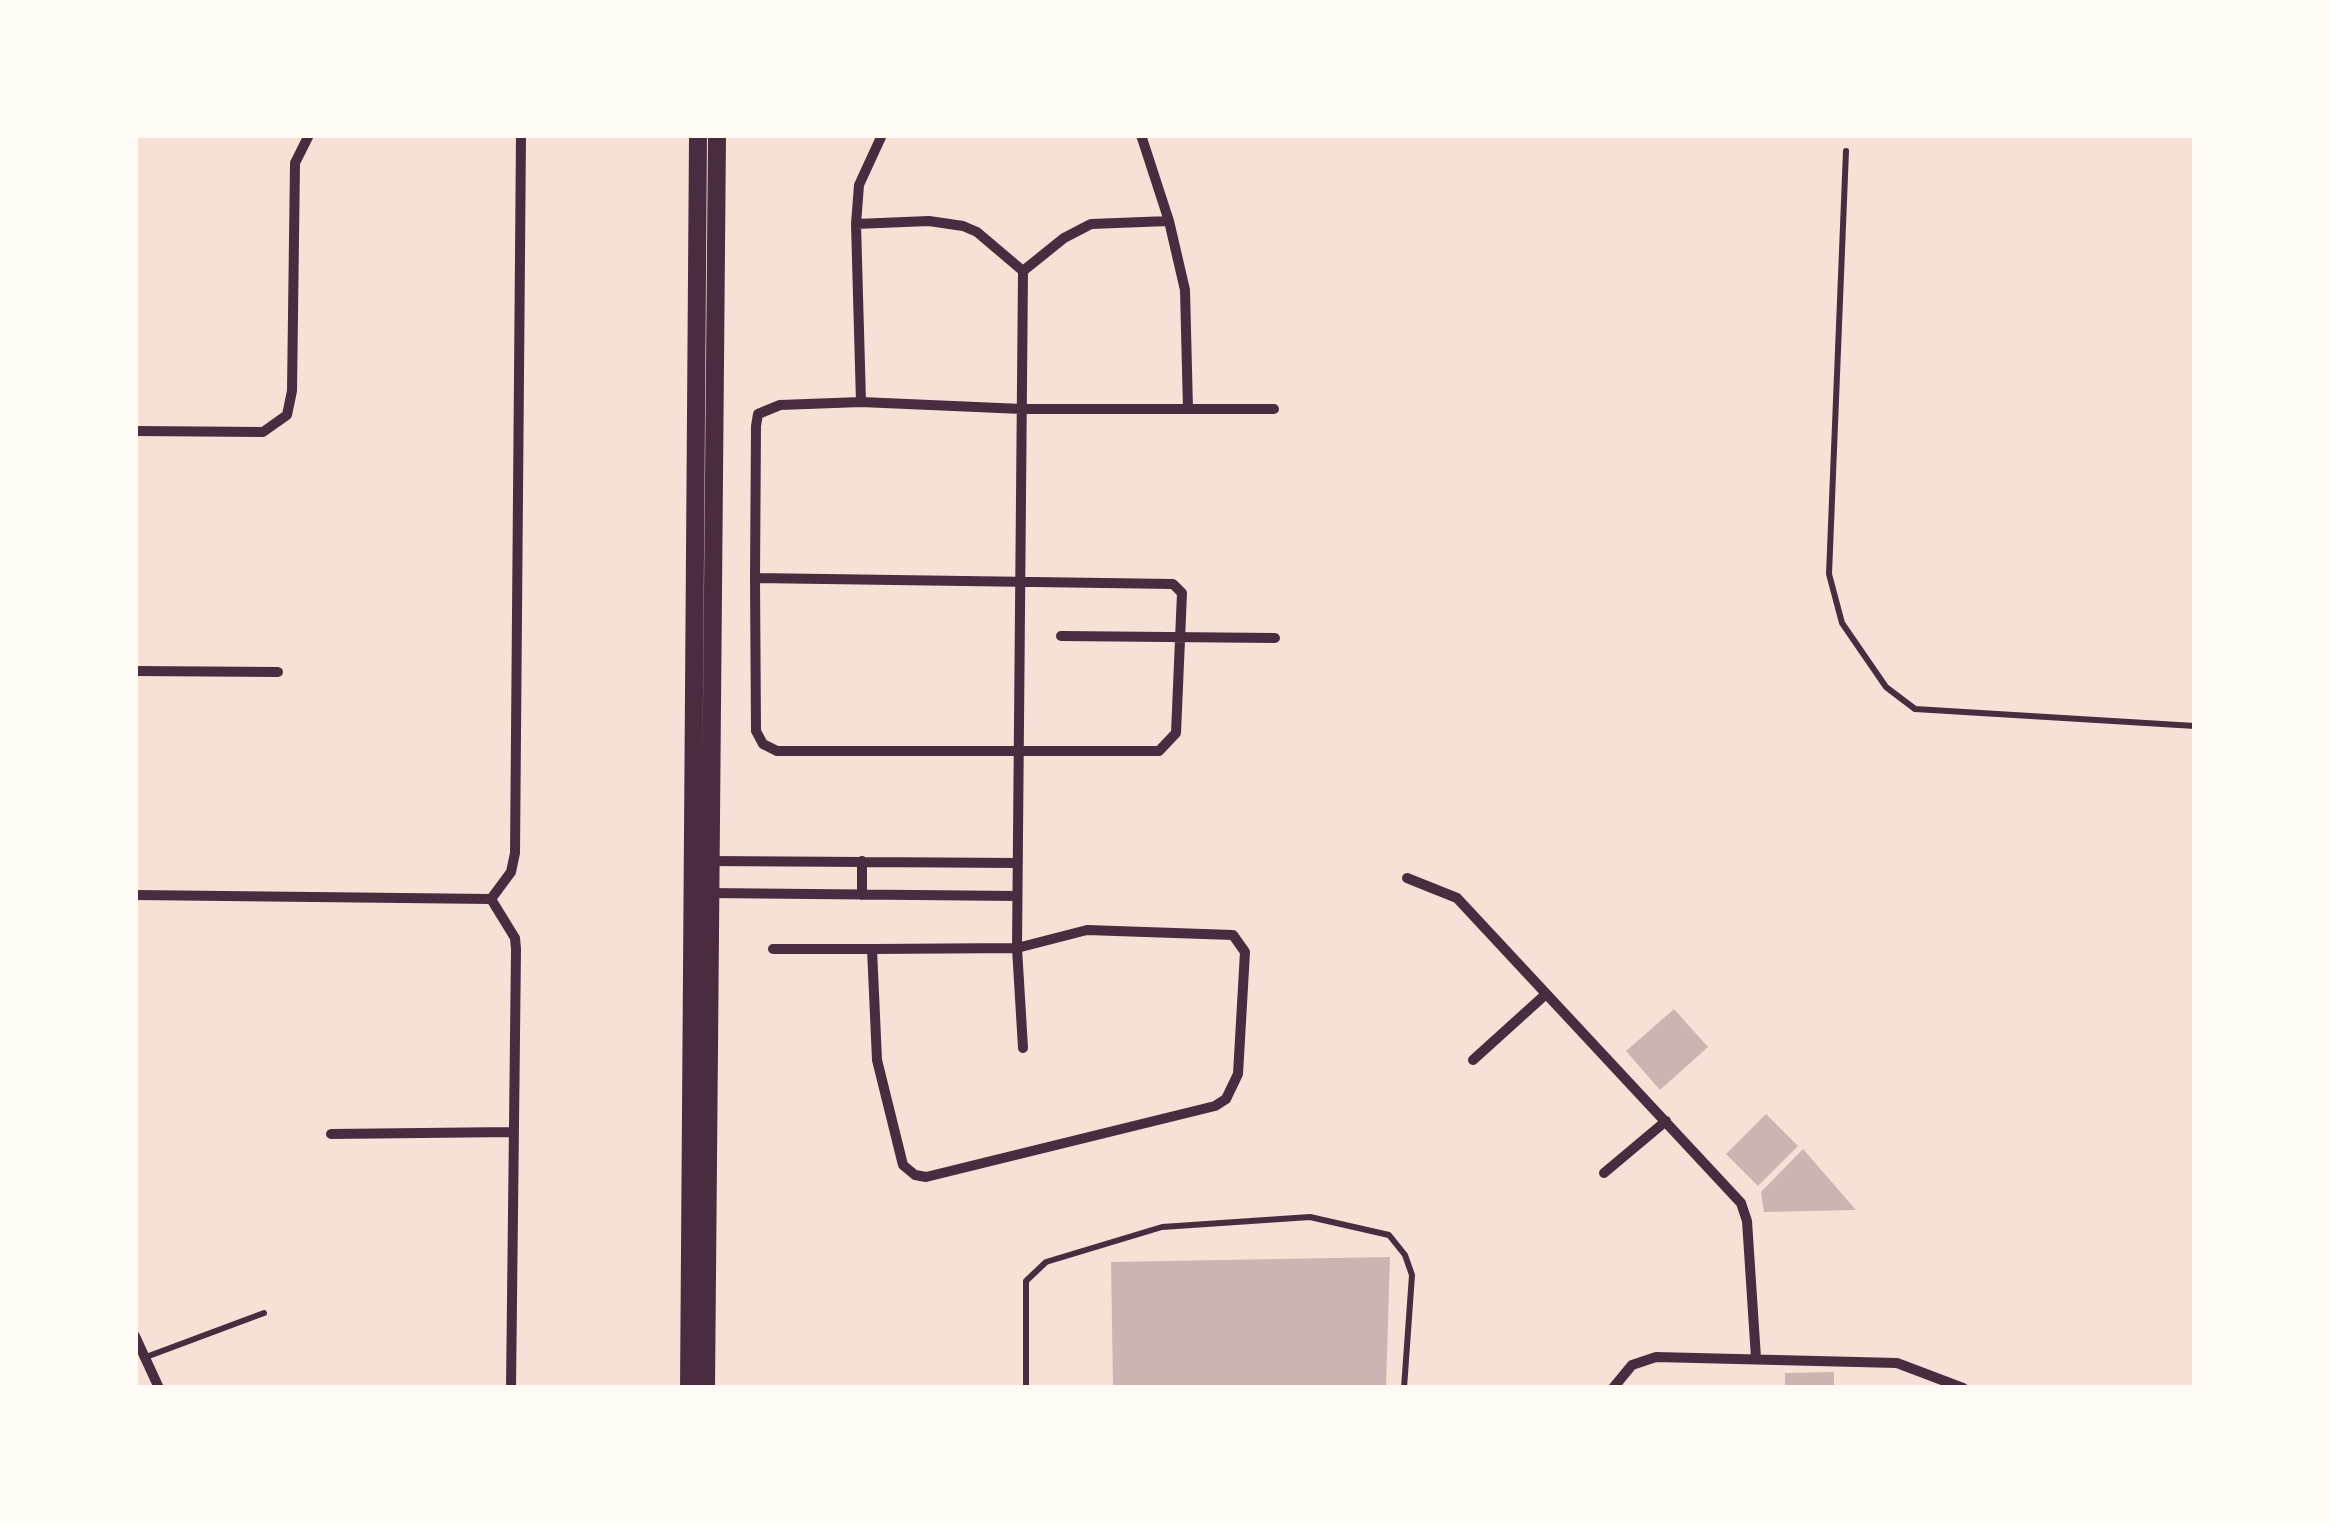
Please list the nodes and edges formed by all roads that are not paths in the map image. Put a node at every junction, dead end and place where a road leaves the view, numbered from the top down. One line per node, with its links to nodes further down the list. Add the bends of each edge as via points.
1 (308, 135): 15 (street, via 295,163 287,415 262,432)
2 (521, 135): 33 (street, via 515,853)
3 (698, 135): 25 (main road)
4 (717, 135): 25 (main road)
5 (882, 135): 9 (street, via 859,185)
6 (1141, 135): 8 (street)
7 (1846, 152): 23 (lane, via 1829,574 1842,623 1886,687 1916,709)
8 (1169, 221): 10 (street, via 1091,224); 14 (street, via 1185,290)
9 (856, 224): 10 (street, via 929,220 963,226); 11 (street)
10 (1024, 271): 12 (street)
11 (861, 402): 12 (street); 16 (street, via 780,405 758,414)
12 (1022, 408): 14 (street); 17 (street)
13 (1274, 408): 14 (street)
14 (1188, 409)
15 (135, 431)
16 (756, 578): 17 (street); 24 (street, via 756,731 763,744 777,751)
17 (1023, 579): 19 (street, via 1173,584 1182,594); 24 (street)
18 (1061, 636): 19 (street)
19 (1180, 638): 20 (street); 24 (street, via 1176,733 1167,746 1151,754)
20 (1276, 638)
21 (135, 671): 22 (street)
22 (278, 672)
23 (2195, 726)
24 (1020, 751): 27 (street)
25 (702, 861): 26 (street); 29 (main road)
26 (862, 861): 27 (street); 31 (street)
27 (1018, 862): 32 (street)
28 (1406, 878): 37 (street, via 1458,898)
29 (701, 893): 31 (street); 50 (main road); 51 (main road)
30 (135, 895): 33 (street)
31 (862, 896): 32 (street)
32 (1017, 896): 35 (street)
33 (491, 899): 41 (street, via 516,949)
34 (872, 948): 35 (street); 35 (street, via 877,1060 903,1165 915,1175 1022,1154 1226,1099 1238,1074 1244,952 1238,938 1087,930); 36 (street)
35 (1017, 948): 38 (street)
36 (772, 949)
37 (1546, 994): 39 (street); 40 (street)
38 (1023, 1048)
39 (1473, 1060)
40 (1666, 1121): 43 (street); 47 (street, via 1745,1210)
41 (512, 1132): 42 (street); 49 (street)
42 (331, 1134)
43 (1604, 1173)
44 (264, 1313): 46 (lane)
45 (135, 1336): 46 (street)
46 (146, 1357): 48 (street)
47 (1756, 1358): 54 (street, via 1646,1358); 55 (street, via 1897,1362)
48 (159, 1388)
49 (511, 1388)
50 (689, 1388)
51 (706, 1388)
52 (1026, 1388): 53 (lane, via 1026,1281 1046,1262 1162,1228 1310,1217 1390,1235 1405,1255 1412,1275)
53 (1404, 1388)
54 (1613, 1388)
55 (1962, 1388)

